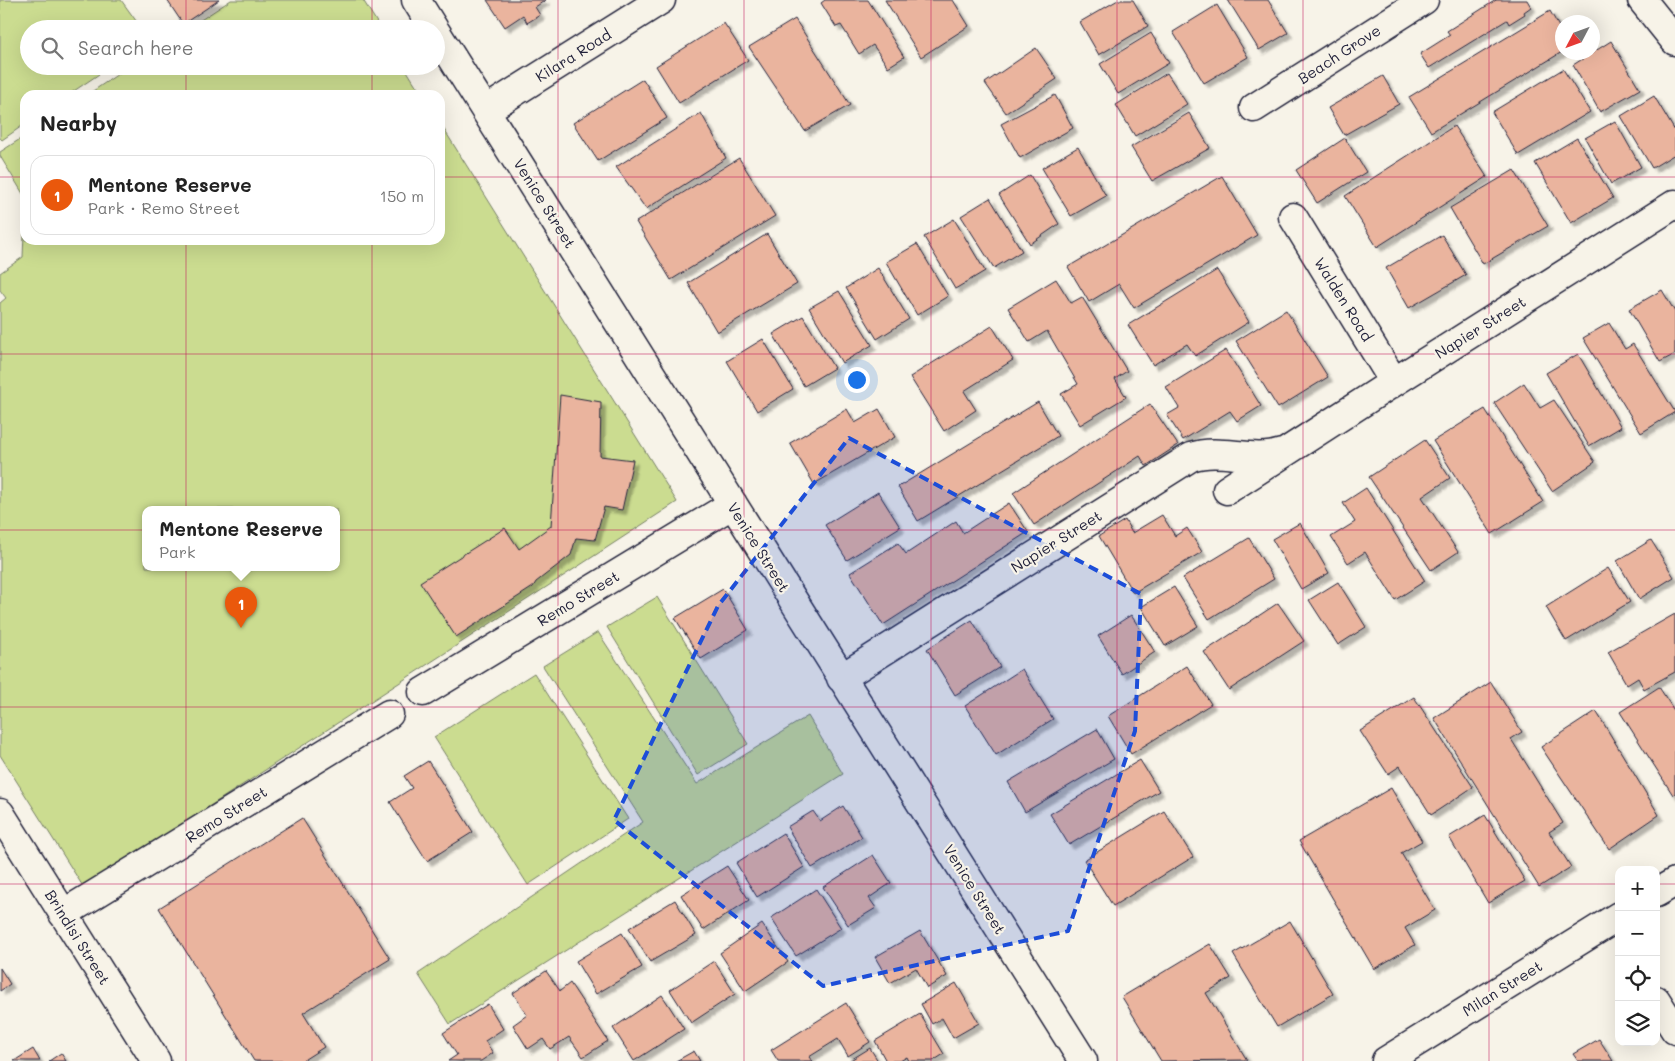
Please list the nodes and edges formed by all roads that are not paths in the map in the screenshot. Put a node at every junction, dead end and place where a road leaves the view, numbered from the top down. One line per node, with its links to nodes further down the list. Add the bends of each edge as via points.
1 (416, 0): 5 (street)
2 (661, 0): 9 (street, Kilara Road)
3 (1424, 0): 8 (street, Beach Grove)
4 (1642, 0): 6 (street)
5 (428, 20)
6 (1675, 41)
7 (445, 46): 9 (street, Venice Street)
8 (1254, 108)
9 (486, 110): 15 (street, Venice Street)
10 (1675, 204): 12 (street, Napier Street)
11 (1293, 217): 12 (street, Walden Road)
12 (1394, 382): 13 (street, Napier Street)
13 (1286, 452): 14 (street, Napier Street); 16 (street, Napier Street, via 1263,457 1212,453 1183,461)
14 (1227, 490)
15 (733, 504): 16 (street, Venice Street); 17 (street, Remo Street)
16 (841, 678): 27 (street, Venice Street)
17 (423, 692)
18 (389, 714): 22 (street, Remo Street)
19 (0, 813): 22 (street, Brindisi Street)
20 (1675, 882): 21 (street)
21 (1660, 891)
22 (63, 914): 26 (street, Brindisi Street)
23 (1615, 926): 28 (street, Milan Street)
24 (1657, 1001): 25 (street)
25 (1675, 1030)
26 (156, 1061)
27 (1083, 1061)
28 (1386, 1061)

